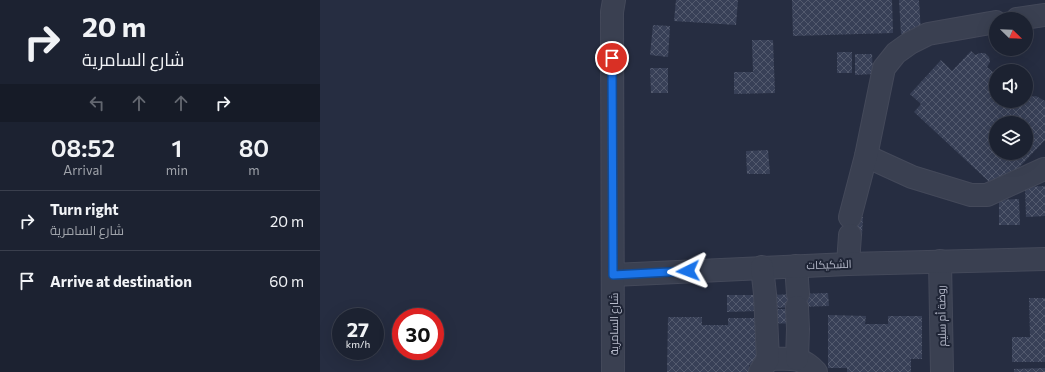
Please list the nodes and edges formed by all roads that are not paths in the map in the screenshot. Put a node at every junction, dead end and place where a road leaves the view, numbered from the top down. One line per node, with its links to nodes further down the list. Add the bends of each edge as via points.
1 (611, 4): 12 (street, شارع السامرية)
2 (1045, 15): 3 (street)
3 (1033, 17)
4 (989, 23): 5 (street, via 928,34 896,53 884,68)
5 (866, 156): 6 (street, via 912,177 971,195 987,195); 9 (street, via 850,226)
6 (1044, 169)
7 (1045, 259): 8 (street, الشكيكات)
8 (940, 261): 9 (street, الشكيكات); 17 (street, روضة أم سليم)
9 (848, 264): 10 (street, الشكيكات)
10 (796, 266): 11 (street, الشكيكات); 13 (street)
11 (762, 267): 12 (street, الشكيكات); 14 (street, via 765,294)
12 (613, 275): 15 (street, شارع السامرية)
13 (797, 359): 14 (street); 16 (street, via 811,366)
14 (764, 365)
15 (613, 372)
16 (816, 372)
17 (942, 372)

